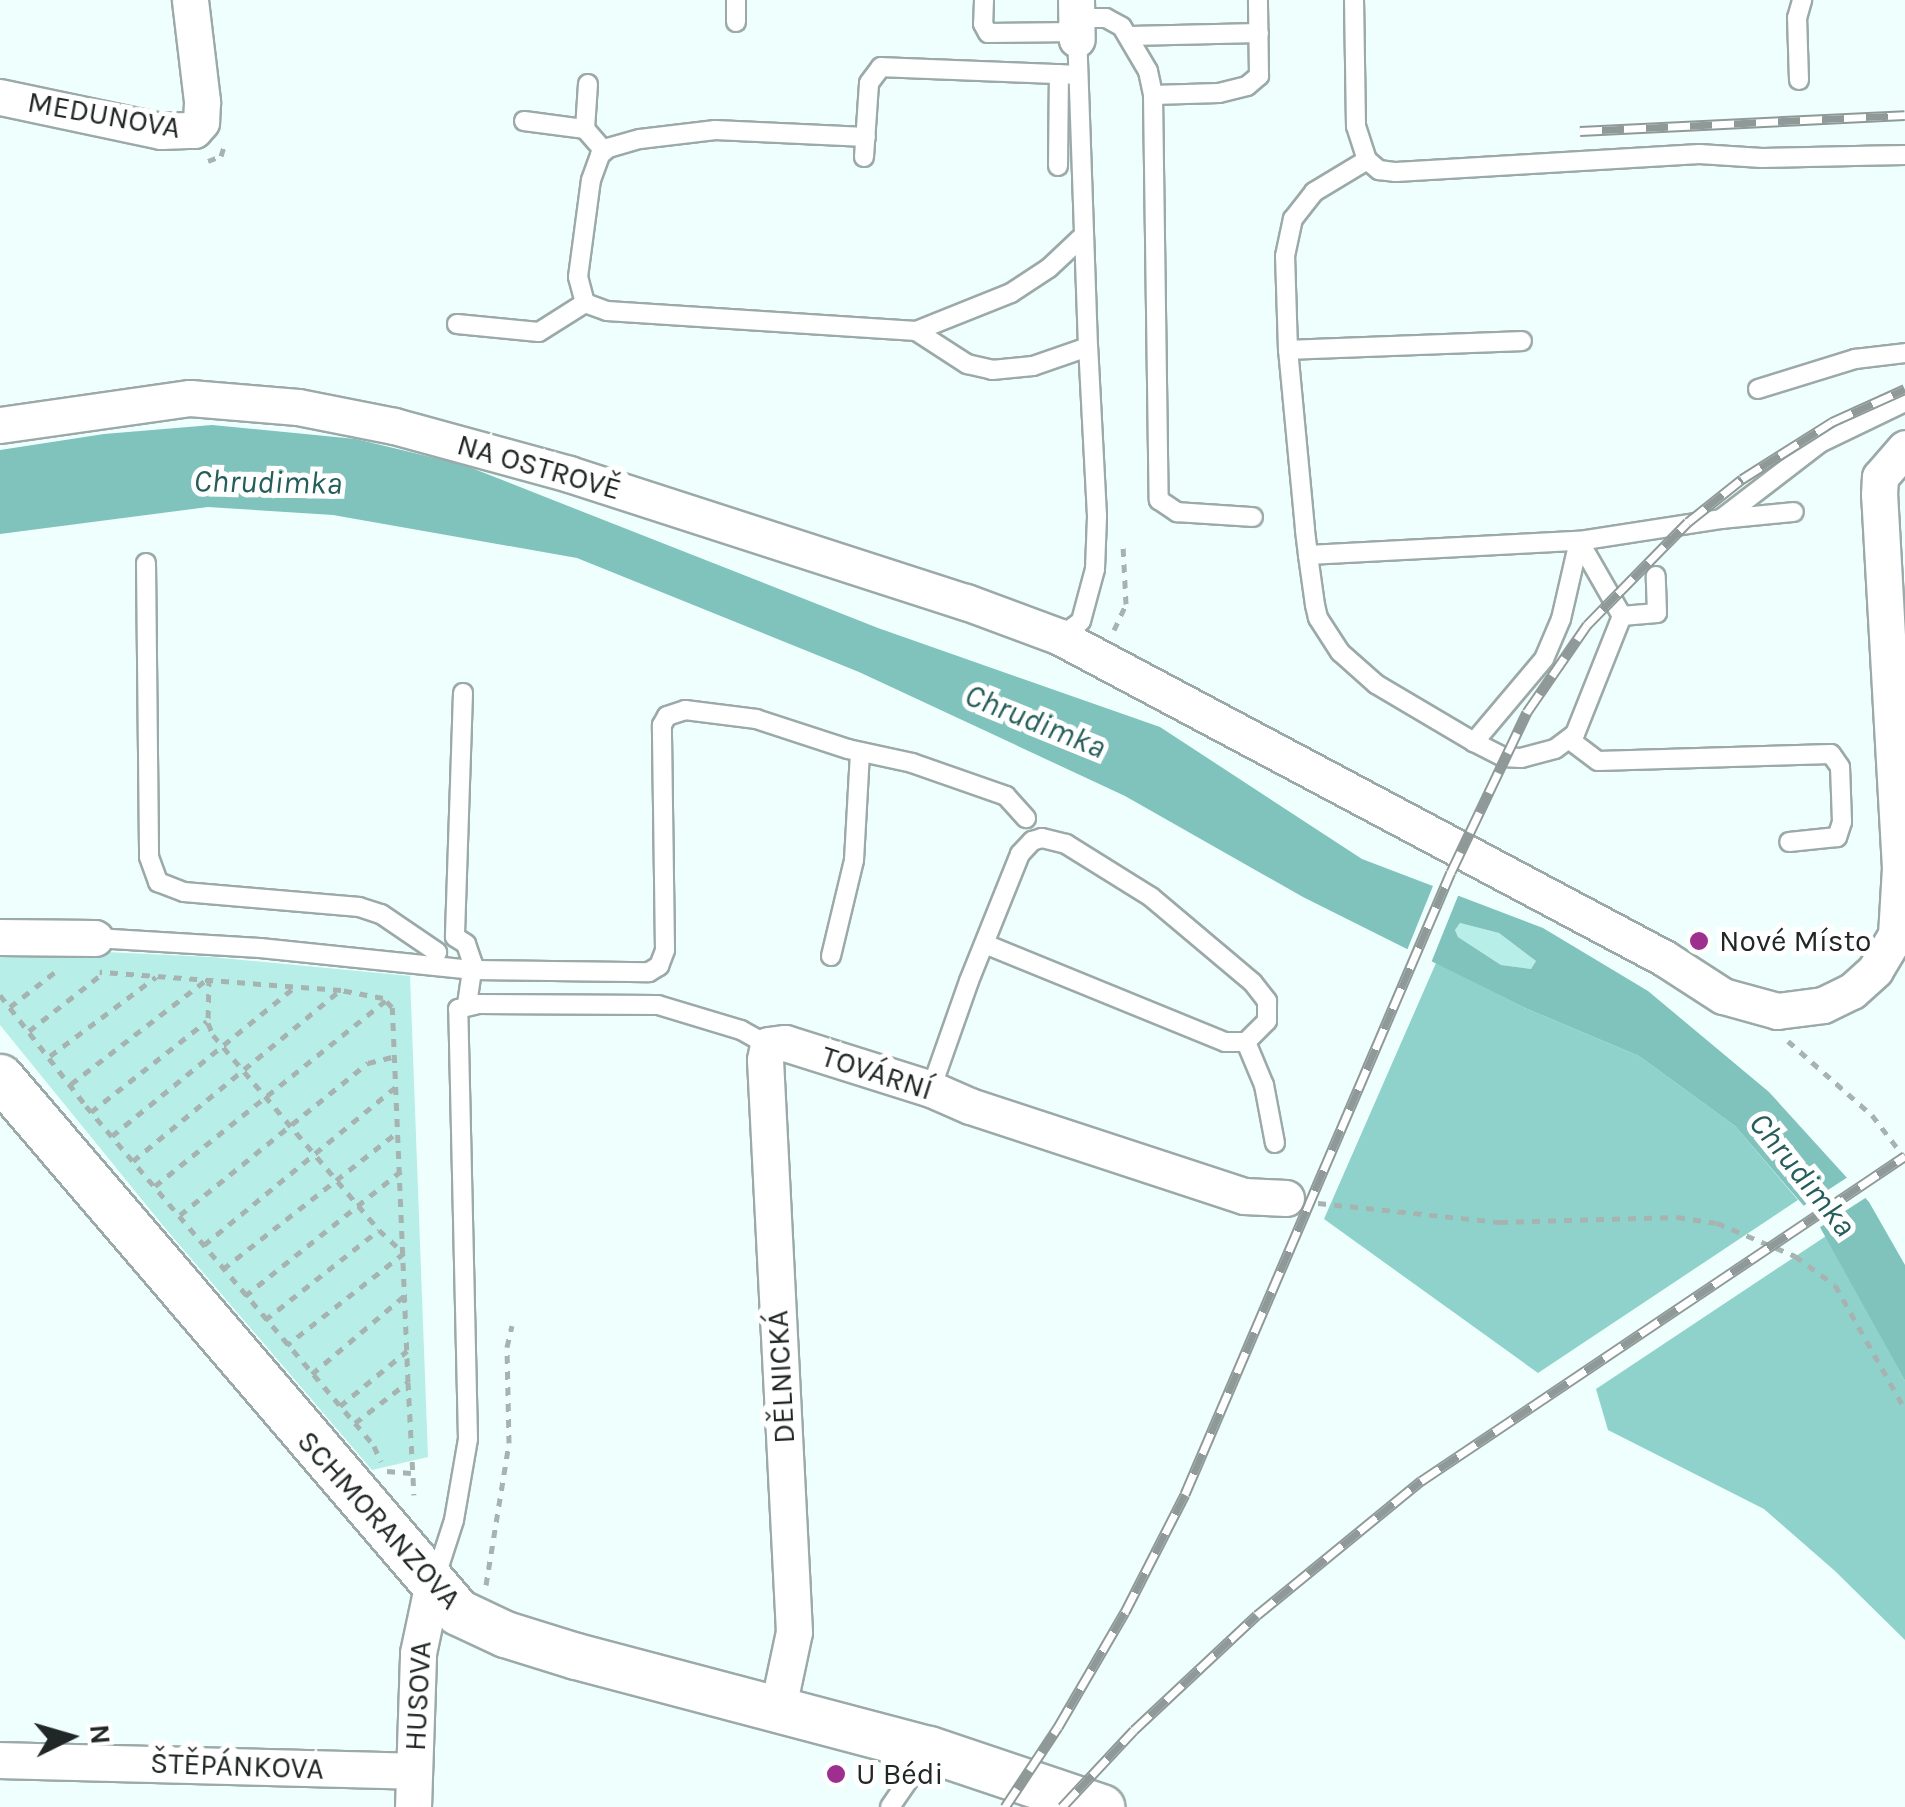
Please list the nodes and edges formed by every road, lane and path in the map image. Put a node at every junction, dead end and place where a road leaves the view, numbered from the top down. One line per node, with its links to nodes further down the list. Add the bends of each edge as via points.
1 (190, 0): 15 (street, MEDUNOVA, via 202,109 190,132)
2 (736, 0): 7 (lane)
3 (984, 0): 8 (lane, via 988,33)
4 (1258, 0): 9 (lane)
5 (1354, 0): 22 (lane, via 1356,136)
6 (1802, 0): 12 (lane)
7 (736, 22)
8 (1076, 22): 10 (lane, via 1112,20); 11 (lane)
9 (1259, 33): 10 (lane); 14 (lane, via 1260,72 1251,84 1228,92)
10 (1130, 36): 14 (lane)
11 (1068, 75): 18 (lane, via 882,67 868,83); 23 (lane); 24 (lane)
12 (1799, 80)
13 (588, 84): 17 (lane)
14 (1153, 95): 37 (lane, via 1159,500 1176,512)
15 (0, 97)
16 (524, 121): 17 (lane)
17 (585, 130): 19 (lane)
18 (866, 137): 19 (lane, via 715,130 640,139); 21 (lane)
19 (604, 151): 25 (lane, via 592,180 578,277)
20 (1905, 155): 22 (lane, via 1699,154 1396,172)
21 (864, 158)
22 (1367, 160): 30 (lane, via 1314,192 1293,219 1285,256)
23 (1058, 166)
24 (1084, 235): 27 (lane, via 1011,293); 29 (lane)
25 (585, 303): 26 (lane, via 538,332); 27 (lane)
26 (456, 324)
27 (916, 332): 29 (lane, via 967,364 992,370 1033,366)
28 (1522, 341): 30 (lane)
29 (1088, 346): 44 (lane, via 1096,556 1085,612)
30 (1288, 350): 40 (lane)
31 (1905, 353): 32 (lane, via 1855,358)
32 (1758, 389)
33 (1905, 402): 38 (lane, via 1820,444)
34 (0, 424): 44 (street, NA OSTROVĚ, via 220,398 394,426 588,480)
35 (1905, 448): 51 (street, via 1880,476 1879,495)
36 (1794, 512): 38 (lane)
37 (1253, 517)
38 (1722, 518): 39 (lane)
39 (1578, 541): 40 (lane); 43 (lane); 47 (lane, via 1544,659)
40 (1308, 556): 47 (lane, via 1318,618 1340,652 1391,696)
41 (146, 563): 56 (lane, via 149,857 158,882 184,892 358,906 380,914)
42 (1656, 576): 43 (lane, via 1657,613)
43 (1622, 616): 46 (lane)
44 (1060, 638): 68 (street, NA OSTROVĚ)
45 (463, 693): 53 (lane)
46 (1570, 740): 47 (lane, via 1512,758); 50 (lane, via 1598,761 1831,754 1840,767 1837,837)
47 (1474, 742)
48 (860, 752): 49 (lane, via 1006,796); 55 (lane, via 854,860); 59 (lane, via 744,716 672,713 662,733 665,942 659,966 638,975)
49 (1026, 818)
50 (1790, 842)
51 (1901, 935): 68 (street, via 1875,970 1838,999 1806,1009)
52 (0, 937): 57 (street)
53 (455, 937): 56 (lane, via 445,939); 59 (lane, via 466,944)
54 (984, 944): 71 (lane, via 1212,1038); 71 (lane, via 1020,854 1032,841 1054,838 1151,897 1253,982 1268,1011 1262,1030); 80 (lane)
55 (830, 956)
56 (437, 959): 57 (lane, via 260,948); 59 (lane)
57 (96, 960): 60 (path); 70 (path)
58 (44, 968): 67 (path, via 58,969)
59 (474, 970): 66 (lane)
60 (158, 975): 61 (path); 74 (path)
61 (209, 978): 62 (path); 69 (path); 78 (path)
62 (298, 985): 63 (path); 73 (path)
63 (341, 990): 65 (path); 76 (path)
64 (0, 995): 67 (path)
65 (387, 1000): 75 (path); 81 (path)
66 (464, 1006): 72 (lane, TOVÁRNÍ, via 658,1006 742,1030); 113 (lane, via 454,1020 468,1439 454,1520)
67 (10, 1007): 70 (path)
68 (1759, 1010): 88 (path, via 1809,1064 1872,1115)
69 (208, 1020): 73 (path); 82 (path)
70 (30, 1031): 74 (path)
71 (1246, 1042): 86 (lane, via 1264,1085)
72 (768, 1045): 80 (street, TOVÁRNÍ, via 785,1043); 115 (street, DĚLNICKÁ, via 794,1632)
73 (222, 1046): 76 (path); 85 (path)
74 (50, 1056): 78 (path)
75 (397, 1056): 79 (path); 83 (path, via 368,1063)
76 (243, 1070): 81 (path); 89 (path)
77 (0, 1077): 113 (street, SCHMORANZOVA)
78 (71, 1084): 82 (path)
79 (398, 1085): 84 (path); 87 (path)
80 (930, 1088): 93 (street, TOVÁRNÍ, via 1244,1196)
81 (266, 1097): 83 (path); 92 (path)
82 (92, 1112): 85 (path)
83 (290, 1126): 87 (path); 95 (path)
84 (400, 1130): 90 (path); 91 (path)
85 (112, 1136): 89 (path)
86 (1276, 1143)
87 (314, 1154): 91 (path); 97 (path)
88 (1905, 1158)
89 (133, 1161): 92 (path)
90 (401, 1171): 94 (path); 98 (path)
91 (336, 1180): 94 (path); 99 (path)
92 (155, 1186): 95 (path)
93 (1286, 1198): 109 (path, via 1500,1222 1717,1222 1795,1256 1835,1285)
94 (358, 1206): 96 (path); 101 (path)
95 (180, 1216): 97 (path)
96 (379, 1230): 98 (path); 102 (path)
97 (204, 1245): 99 (path)
98 (404, 1254): 100 (path); 104 (path)
99 (223, 1269): 101 (path)
100 (405, 1295): 105 (path); 106 (path)
101 (245, 1296): 102 (path)
102 (265, 1320): 104 (path)
103 (512, 1326): 114 (path, via 509,1443)
104 (287, 1345): 106 (path)
105 (407, 1351): 107 (path); 108 (path)
106 (312, 1374): 108 (path)
107 (408, 1382): 108 (path, via 354,1424); 111 (path)
108 (340, 1406)
109 (1905, 1409)
110 (380, 1470): 111 (path)
111 (412, 1472): 112 (path)
112 (414, 1495)
113 (432, 1587): 115 (street, SCHMORANZOVA, via 470,1620 505,1634); 118 (street, HUSOVA, via 418,1653)
114 (484, 1593)
115 (778, 1707): 116 (street, SCHMORANZOVA)
116 (930, 1748): 119 (street, SCHMORANZOVA); 121 (lane)
117 (0, 1760): 118 (street, ŠTĚPÁNKOVA)
118 (414, 1771): 120 (street, HUSOVA)
119 (1086, 1802)
120 (413, 1807)
121 (890, 1807)

